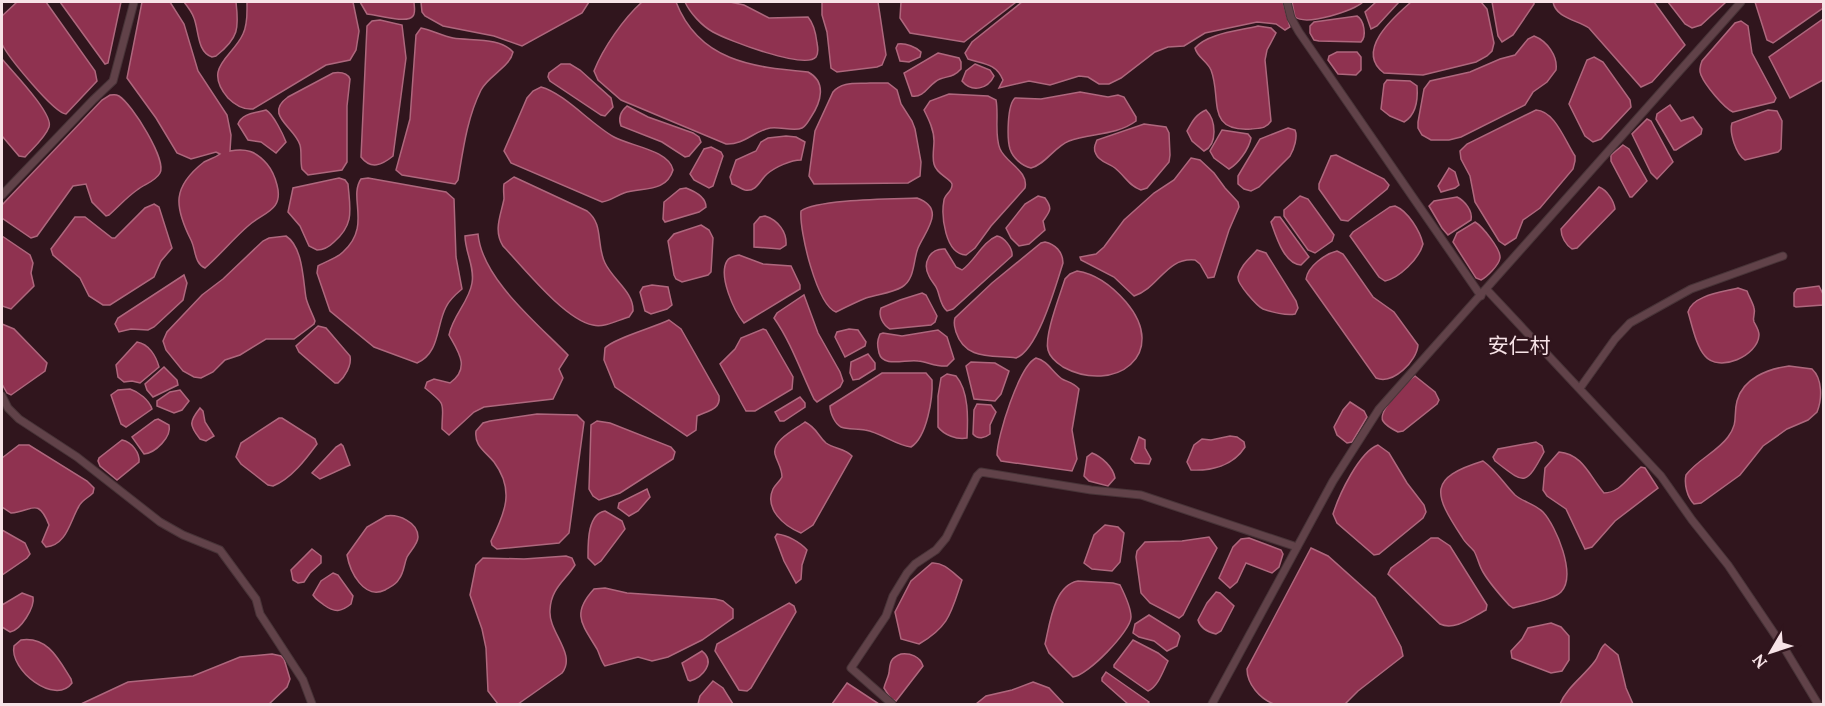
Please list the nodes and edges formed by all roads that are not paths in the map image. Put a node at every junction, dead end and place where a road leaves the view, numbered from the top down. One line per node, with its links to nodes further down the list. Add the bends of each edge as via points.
1 (134, 2): 4 (street, via 114,81)
2 (1287, 2): 7 (street, via 1299,32)
3 (1741, 2): 6 (street)
4 (2, 195)
5 (1783, 256): 8 (street, via 1691,289 1630,323)
6 (1487, 290): 7 (street); 8 (street)
7 (1481, 296): 10 (street, via 1379,409)
8 (1580, 388): 14 (street, via 1672,490 1762,614)
9 (2, 396): 11 (street, via 14,415 160,522 220,550 256,599 260,614 303,680)
10 (1297, 547): 12 (street, via 1141,495 981,472 946,538 907,573 886,616 851,668); 13 (street)
11 (312, 705)
12 (892, 705)
13 (1212, 705)
14 (1818, 705)

